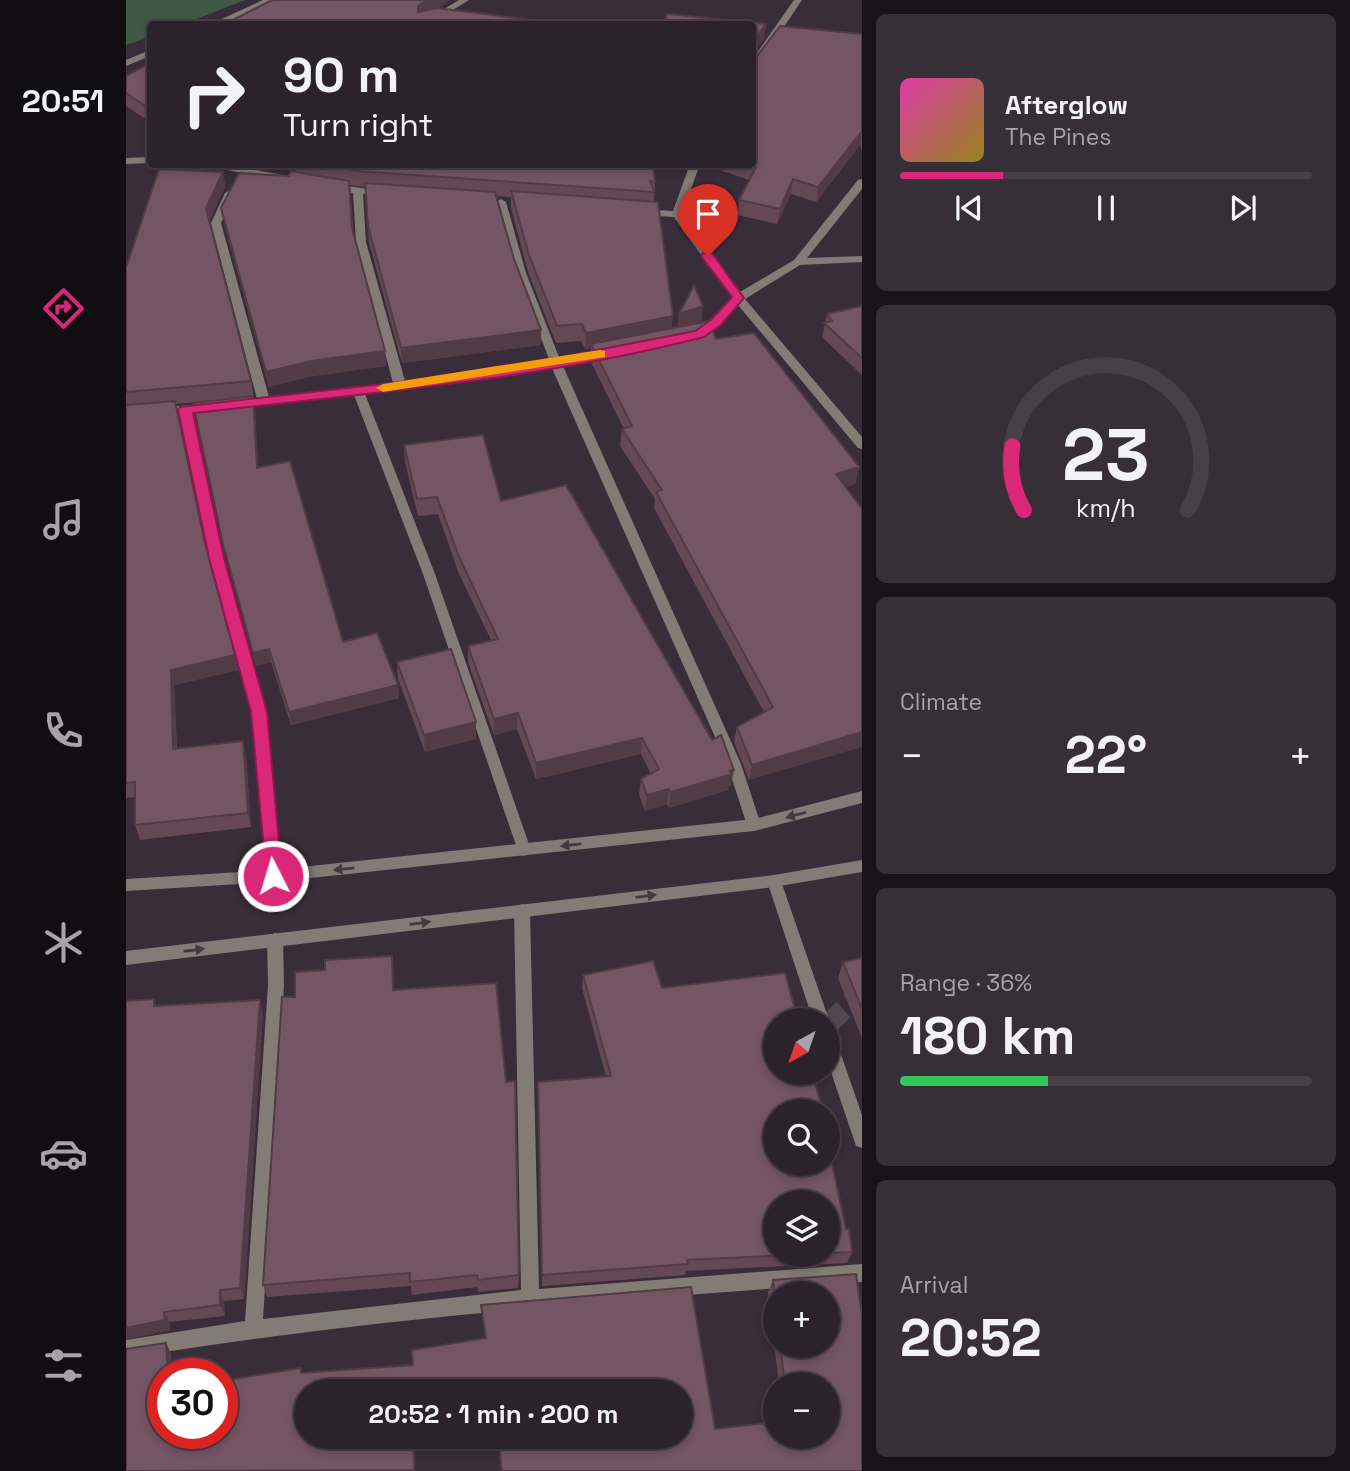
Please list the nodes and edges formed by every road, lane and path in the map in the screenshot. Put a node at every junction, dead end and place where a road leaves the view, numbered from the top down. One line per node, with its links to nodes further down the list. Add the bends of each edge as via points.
1 (271, 0): 4 (street)
2 (465, 0): 5 (street)
3 (797, 0): 7 (street)
4 (223, 21)
5 (429, 21)
6 (147, 54): 8 (street)
7 (756, 62)
8 (126, 63)
9 (147, 160): 10 (street)
10 (126, 161)
11 (228, 168): 13 (street)
12 (694, 168): 23 (street)
13 (241, 170): 14 (street); 32 (street, via 216,223)
14 (293, 180)
15 (862, 182): 25 (street)
16 (319, 184): 17 (street)
17 (358, 192): 18 (street); 30 (street, via 361,242)
18 (397, 195)
19 (488, 201): 20 (street)
20 (501, 202): 21 (street); 29 (street, via 521,273)
21 (515, 203)
22 (623, 211): 23 (street)
23 (677, 214): 26 (street)
24 (862, 259): 25 (street)
25 (798, 262): 26 (street)
26 (738, 298): 27 (street, via 716,322); 35 (street)
27 (686, 337)
28 (621, 350): 29 (street)
29 (556, 363): 30 (street); 37 (street, via 734,764)
30 (400, 386): 31 (street)
31 (358, 391): 32 (street); 38 (street, via 429,574)
32 (264, 402): 33 (street)
33 (185, 410): 34 (street); 40 (street, via 217,558 259,712)
34 (126, 415)
35 (862, 445)
36 (862, 797): 37 (street, one-way to 37)
37 (754, 825): 38 (street, one-way to 38)
38 (524, 850): 40 (street, one-way to 40)
39 (862, 866): 41 (street)
40 (273, 876): 42 (street)
41 (774, 881): 43 (street, one-way to 41); 46 (street)
42 (126, 885)
43 (522, 911): 44 (street, one-way to 43); 50 (street)
44 (275, 940): 45 (street, one-way to 44); 51 (street)
45 (126, 958)
46 (817, 1008)
47 (840, 1075): 48 (street)
48 (862, 1140)
49 (862, 1273): 50 (street)
50 (530, 1297): 51 (street)
51 (254, 1326): 52 (street)
52 (126, 1349)

